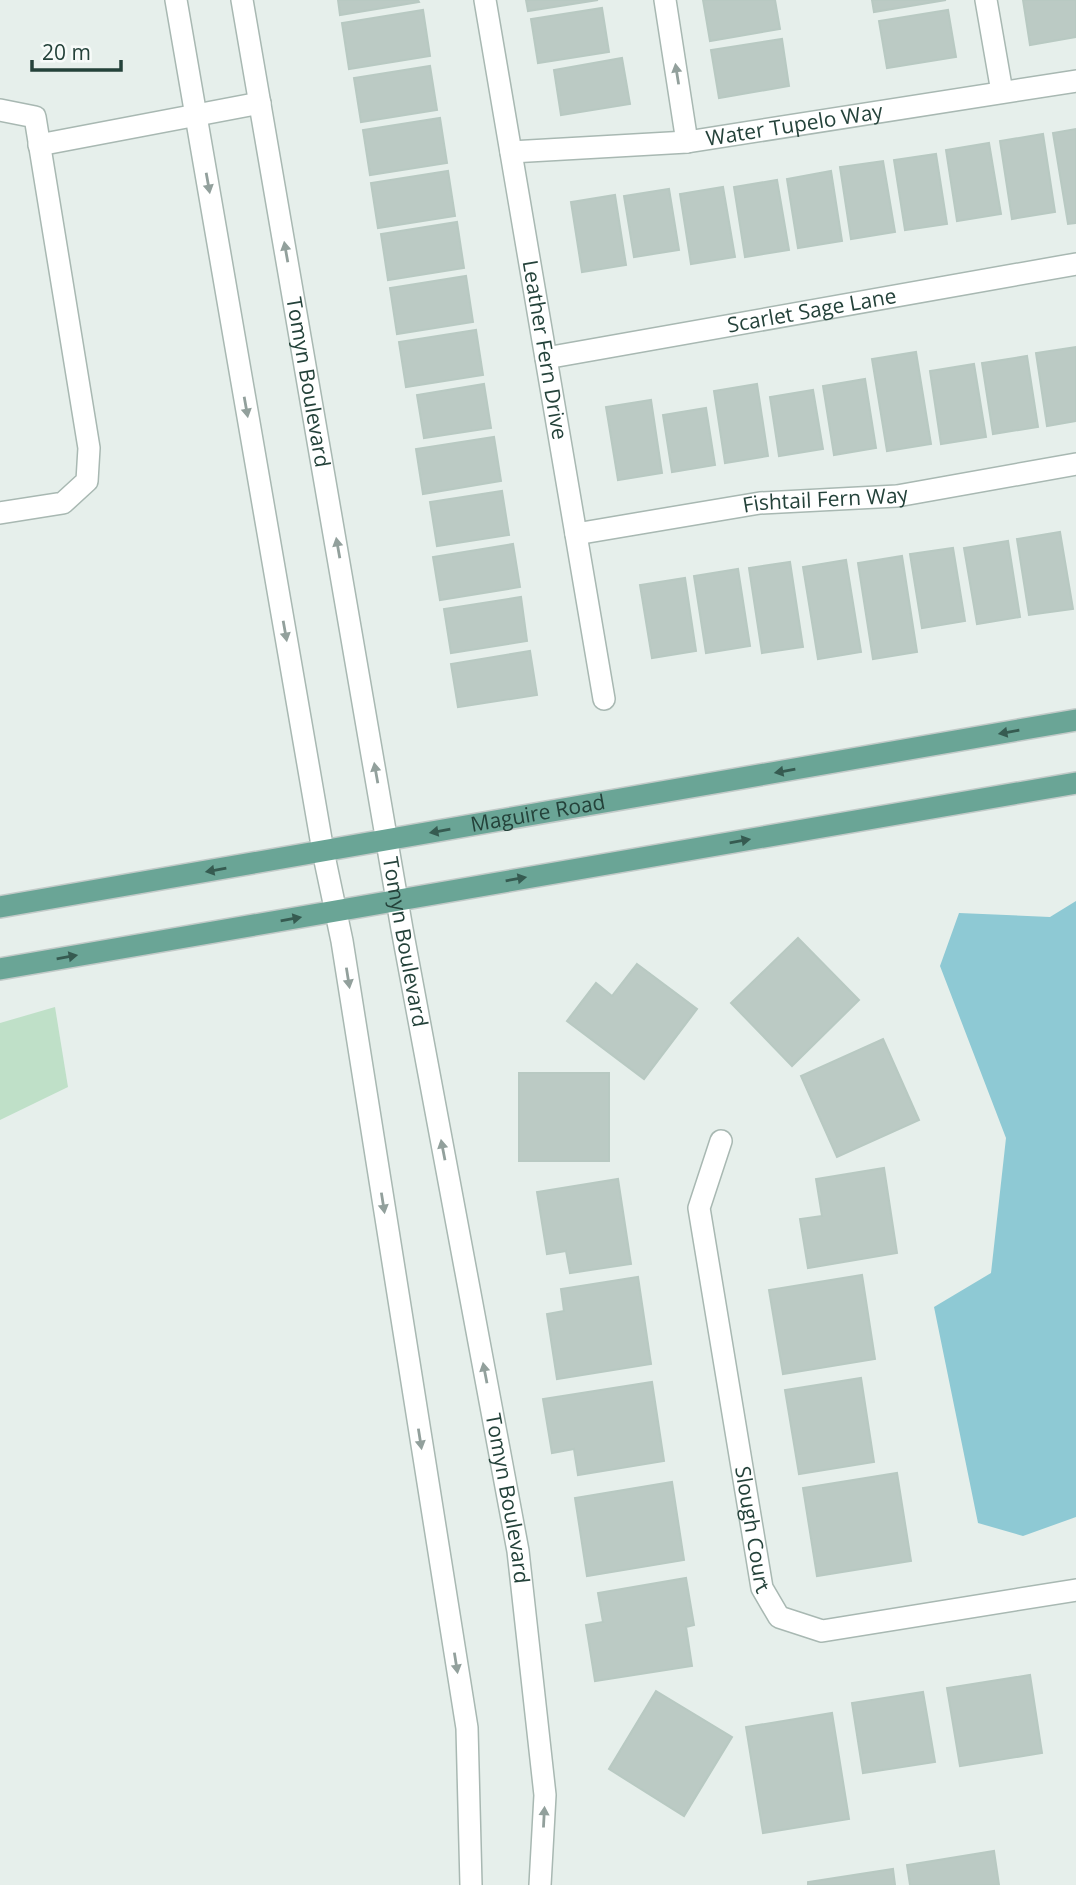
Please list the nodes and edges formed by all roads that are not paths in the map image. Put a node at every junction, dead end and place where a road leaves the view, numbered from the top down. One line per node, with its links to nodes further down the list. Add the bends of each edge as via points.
1 (176, 0): 10 (street)
2 (242, 0): 8 (street, Tomyn Boulevard)
3 (485, 0): 13 (street, Leather Fern Drive)
4 (665, 0): 11 (street, one-way to 4)
5 (986, 0): 7 (street)
6 (1076, 81): 7 (street, Water Tupelo Way)
7 (1002, 92): 11 (street, Water Tupelo Way)
8 (260, 103): 10 (street); 22 (street, Tomyn Boulevard, one-way to 8)
9 (0, 110): 12 (street, via 35,117)
10 (196, 115): 12 (street); 23 (street, one-way to 23)
11 (687, 142): 13 (street, Water Tupelo Way)
12 (39, 145): 17 (street, via 89,448 87,481 63,503)
13 (511, 152): 15 (street, Leather Fern Drive)
14 (1076, 264): 15 (street, Scarlet Sage Lane)
15 (546, 358): 18 (street, Leather Fern Drive)
16 (1076, 464): 18 (street, Fishtail Fern Way, via 897,496 761,503)
17 (0, 513)
18 (576, 534): 19 (street, Leather Fern Drive)
19 (604, 699)
20 (1076, 720): 22 (main road, Maguire Road, one-way to 22)
21 (1076, 783): 24 (main road, one-way to 21)
22 (388, 840): 23 (main road, Maguire Road); 24 (street, Tomyn Boulevard)
23 (323, 851): 25 (main road, Maguire Road, one-way to 25); 26 (street)
24 (398, 900): 26 (main road); 31 (street, Tomyn Boulevard, one-way to 24, via 545,1795 518,1550)
25 (0, 907)
26 (336, 911): 27 (main road, one-way to 26); 30 (street, one-way to 30, via 467,1728)
27 (0, 969)
28 (721, 1140): 29 (street, Slough Court, via 699,1208 762,1588 779,1617 822,1631)
29 (1076, 1590)
30 (471, 1885)
31 (540, 1885)

